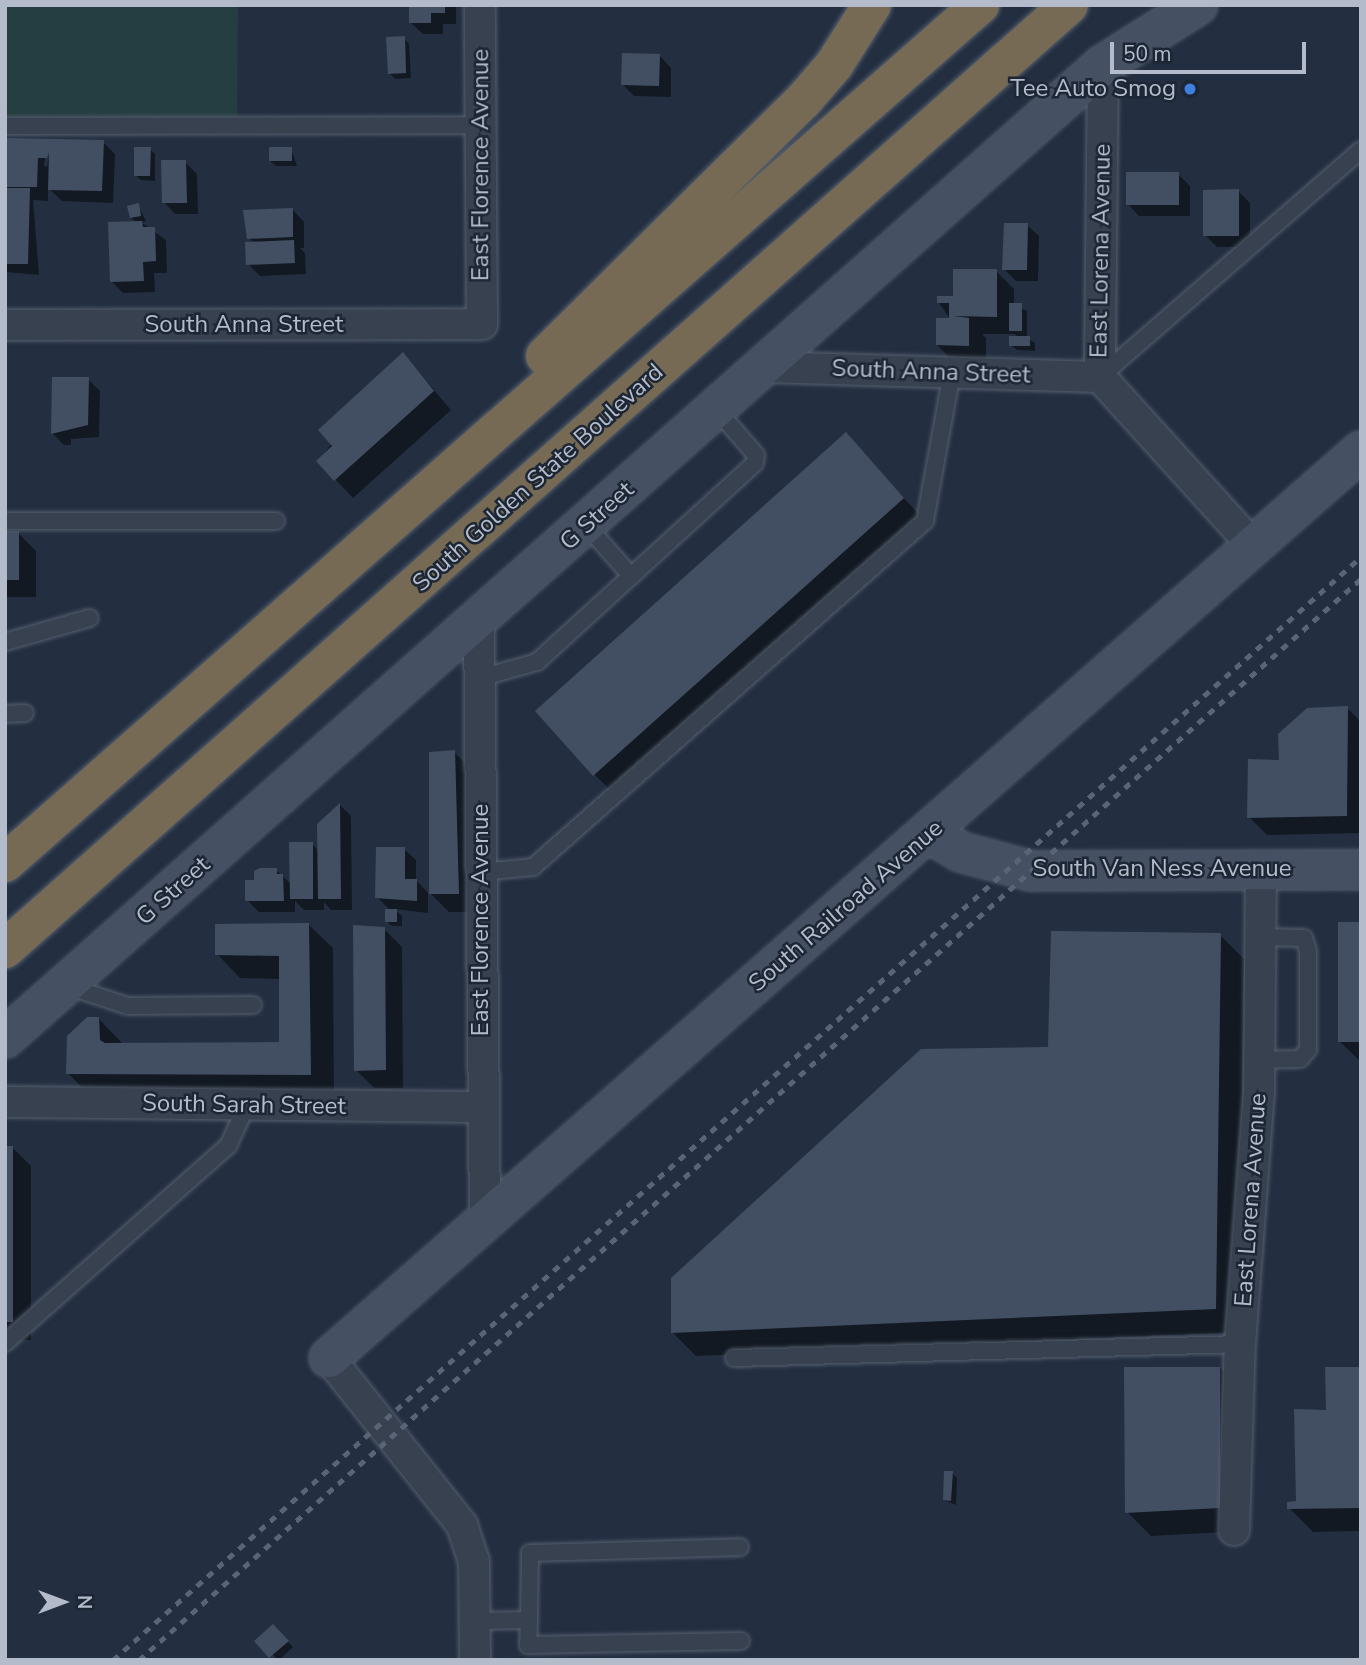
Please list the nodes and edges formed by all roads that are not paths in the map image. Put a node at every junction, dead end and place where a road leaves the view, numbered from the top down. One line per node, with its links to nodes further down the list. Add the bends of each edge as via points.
1 (480, 5): 10 (street, East Florence Avenue)
2 (872, 5): 7 (highway)
3 (980, 5): 28 (highway)
4 (1069, 5): 9 (highway, South Golden State Boulevard)
5 (1096, 5): 9 (highway)
6 (1198, 5): 8 (street, G Street)
7 (855, 23): 28 (highway, via 784,121)
8 (1103, 65): 15 (street, G Street); 17 (street, East Lorena Avenue)
9 (972, 94): 38 (highway, South Golden State Boulevard)
10 (481, 125): 11 (lane); 13 (street, East Florence Avenue)
11 (5, 126)
12 (1361, 150): 17 (lane)
13 (482, 324): 14 (street, South Anna Street)
14 (5, 325)
15 (763, 367): 16 (street, South Anna Street); 18 (street, G Street)
16 (952, 373): 17 (street, South Anna Street); 36 (lane, via 925,521 533,867)
17 (1100, 377): 23 (street, East Lorena Avenue)
18 (716, 409): 22 (street, G Street); 24 (lane, via 756,455 755,463)
19 (1361, 451): 23 (street, South Railroad Avenue)
20 (5, 522): 21 (lane)
21 (276, 522)
22 (587, 526): 24 (lane); 26 (street, G Street)
23 (1253, 546): 32 (street, South Railroad Avenue)
24 (631, 576): 29 (lane, via 537,662)
25 (90, 618): 27 (lane)
26 (479, 618): 29 (street, East Florence Avenue); 39 (street, G Street)
27 (5, 642)
28 (244, 653): 33 (highway)
29 (480, 678): 36 (street, East Florence Avenue)
30 (25, 713): 31 (lane)
31 (5, 714)
32 (929, 833): 34 (street, South Van Ness Avenue, via 961,852 1031,871); 46 (street, South Railroad Avenue)
33 (5, 863)
34 (1261, 870): 35 (street, South Van Ness Avenue); 37 (street, East Lorena Avenue)
35 (1361, 870)
36 (481, 872): 45 (street, East Florence Avenue)
37 (1259, 937): 42 (street, East Lorena Avenue); 42 (lane, via 1304,938 1308,951 1308,1050 1300,1059)
38 (5, 949)
39 (66, 986): 40 (lane, via 128,1006); 41 (street, G Street)
40 (253, 1005)
41 (5, 1038)
42 (1259, 1060): 48 (street, East Lorena Avenue)
43 (5, 1102): 44 (street, South Sarah Street)
44 (247, 1105): 45 (street, South Sarah Street); 47 (lane, via 228,1146)
45 (482, 1107): 46 (street, East Florence Avenue)
46 (485, 1221): 49 (street, South Railroad Avenue)
47 (5, 1343)
48 (1240, 1344): 50 (lane); 51 (street, East Lorena Avenue)
49 (328, 1358): 54 (street, via 462,1525 474,1561)
50 (734, 1358)
51 (1234, 1530)
52 (740, 1547): 53 (lane, via 530,1553)
53 (529, 1620): 54 (lane); 55 (lane, via 528,1645)
54 (475, 1621): 56 (street)
55 (741, 1641)
56 (475, 1660)

